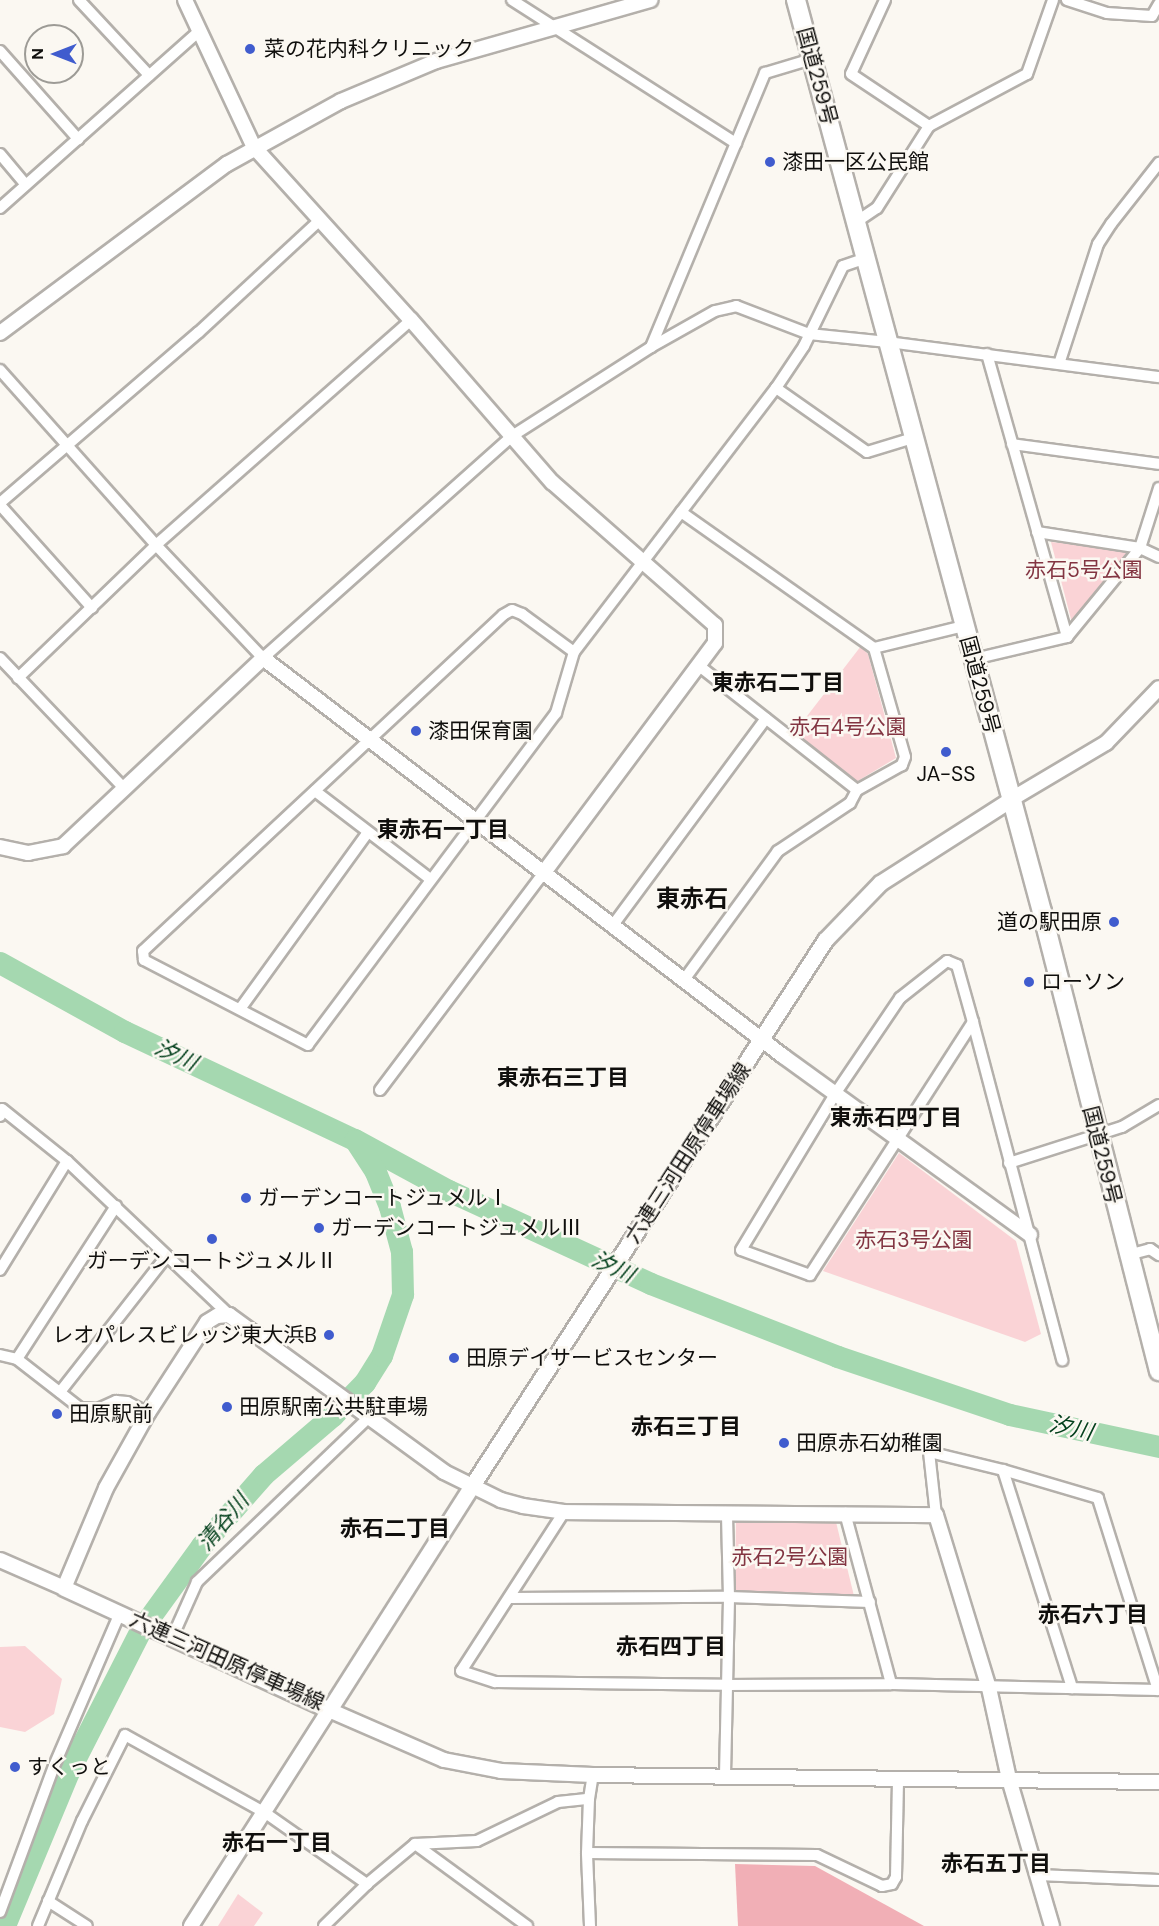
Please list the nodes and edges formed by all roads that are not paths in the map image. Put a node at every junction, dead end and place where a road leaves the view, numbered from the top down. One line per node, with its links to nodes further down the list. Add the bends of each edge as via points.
1 (79, 0): 14 (street)
2 (512, 0): 10 (street)
3 (650, 0): 10 (street)
4 (796, 0): 13 (highway, 国道259号)
5 (885, 0): 15 (street, via 851,74)
6 (1053, 0): 15 (street, via 1027,74)
7 (1067, 0): 9 (street, via 1107,13 1152,16)
8 (187, 1): 11 (street)
9 (1159, 4)
10 (552, 27): 17 (street); 18 (street, via 436,61 341,101)
11 (198, 32): 14 (street); 18 (street)
12 (0, 51): 16 (street)
13 (812, 59): 17 (street, via 765,73); 24 (highway, 国道259号)
14 (149, 75): 16 (street)
15 (929, 126): 24 (street, via 877,208)
16 (78, 139): 21 (street)
17 (736, 143): 30 (street)
18 (254, 147): 23 (street); 27 (street)
19 (0, 154): 21 (street)
20 (1159, 163): 32 (street, via 1098,244)
21 (26, 185): 22 (street)
22 (0, 208)
23 (320, 221): 26 (street); 38 (street, via 199,332)
24 (856, 222): 25 (highway, 国道259号)
25 (866, 258): 28 (street, via 843,266); 29 (highway, 国道259号)
26 (411, 321): 36 (street); 45 (street)
27 (0, 333)
28 (809, 334): 29 (street); 30 (street, via 736,306 715,311); 35 (street)
29 (888, 342): 31 (street); 37 (highway, 国道259号)
30 (651, 347): 36 (street)
31 (987, 354): 32 (street); 39 (street)
32 (1059, 364): 34 (street)
33 (0, 370): 38 (street)
34 (1159, 377)
35 (776, 388): 37 (street, via 867,452); 43 (street)
36 (512, 436): 48 (street, via 552,482); 55 (street)
37 (913, 438): 50 (highway, 国道259号)
38 (66, 444): 42 (street); 45 (street)
39 (1012, 444): 40 (street); 44 (street)
40 (1159, 464)
41 (1159, 488): 46 (street)
42 (0, 504): 49 (street)
43 (681, 512): 48 (street); 52 (street)
44 (1037, 532): 46 (street); 51 (street)
45 (156, 545): 49 (street); 55 (street)
46 (1140, 548): 47 (street); 51 (street)
47 (1159, 557)
48 (642, 561): 53 (street); 57 (street, via 715,625 715,643)
49 (92, 608): 58 (street)
50 (964, 626): 52 (street); 56 (highway, 国道259号)
51 (1067, 637): 56 (street)
52 (874, 648): 63 (street, via 905,757 902,765)
53 (574, 652): 61 (street, via 512,610); 66 (street, via 556,713)
54 (0, 658): 58 (street)
55 (263, 658): 61 (street); 62 (street)
56 (974, 659): 65 (highway, 国道259号)
57 (698, 665): 60 (street); 69 (street)
58 (18, 678): 62 (street)
59 (1159, 688): 65 (street, via 1106,743)
60 (766, 718): 63 (street); 71 (street)
61 (372, 739): 64 (street); 66 (street)
62 (124, 788): 68 (street, via 63,846 28,853)
63 (857, 790): 72 (street, via 850,802 778,852)
64 (315, 791): 67 (street); 73 (street, via 143,951 144,960)
65 (1010, 800): 75 (main road, 六連三河田原停車場線, via 880,883 825,940); 80 (highway, 国道259号)
66 (476, 819): 69 (street); 70 (street)
67 (368, 832): 70 (street); 73 (street)
68 (0, 847)
69 (544, 872): 71 (street); 76 (street)
70 (430, 879): 73 (street, via 308,1045)
71 (613, 925): 72 (street)
72 (684, 980): 75 (street)
73 (240, 1009)
74 (973, 1022): 77 (street, via 957,965 947,961 900,998); 81 (street); 83 (street)
75 (762, 1039): 77 (street); 99 (main road, 六連三河田原停車場線)
76 (380, 1090)
77 (836, 1094): 81 (street); 81 (street, via 741,1250 810,1275)
78 (1159, 1106): 80 (street)
79 (0, 1116): 82 (street, via 2,1109)
80 (1098, 1136): 83 (street); 86 (highway, 国道259号)
81 (897, 1138): 85 (street)
82 (67, 1161): 84 (street); 89 (street)
83 (1009, 1163): 85 (street)
84 (116, 1206): 88 (street); 92 (street)
85 (1030, 1235): 93 (street)
86 (1128, 1254): 87 (street, via 1150,1249); 94 (highway, 国道259号)
87 (1159, 1255)
88 (166, 1257): 90 (street); 95 (street)
89 (0, 1269)
90 (229, 1316): 96 (street, via 217,1316 207,1322); 97 (street)
91 (0, 1355): 92 (street)
92 (17, 1359): 95 (street)
93 (1062, 1360)
94 (1159, 1371)
95 (60, 1392): 96 (street, via 88,1410 116,1401)
96 (148, 1413): 105 (street, via 106,1488)
97 (369, 1417): 99 (street, via 444,1472); 110 (street, via 197,1582)
98 (1003, 1470): 103 (street, via 929,1452); 114 (street); 114 (street, via 1098,1498 1158,1690)
99 (473, 1484): 100 (street, via 501,1500); 115 (main road, 六連三河田原停車場線)
100 (564, 1512): 102 (street); 106 (street)
101 (845, 1513): 102 (street); 103 (street); 108 (street)
102 (727, 1514): 107 (street)
103 (936, 1515): 113 (street)
104 (0, 1560): 105 (street)
105 (64, 1588): 109 (main road, 六連三河田原停車場線)
106 (509, 1598): 107 (street); 112 (street, via 461,1671 495,1682)
107 (729, 1598): 108 (street); 112 (street)
108 (870, 1602): 111 (street)
109 (124, 1615): 110 (main road, 六連三河田原停車場線); 129 (street, via 54,1766)
110 (169, 1637): 115 (main road, 六連三河田原停車場線)
111 (891, 1684): 112 (street); 113 (street)
112 (725, 1685): 117 (street)
113 (989, 1688): 114 (street); 119 (street)
114 (1072, 1688)
115 (329, 1710): 116 (street, via 413,1749 471,1767); 122 (street)
116 (594, 1774): 117 (street); 121 (street)
117 (725, 1775): 118 (street)
118 (898, 1778): 119 (street); 124 (street, via 896,1877 892,1884 882,1886 818,1855)
119 (1009, 1779): 120 (street); 125 (street)
120 (1159, 1782)
121 (589, 1799): 123 (street, via 558,1802 477,1841); 124 (street)
122 (264, 1812): 127 (street); 128 (street, via 124,1735); 132 (street)
123 (416, 1844): 127 (street); 134 (street)
124 (587, 1853): 135 (street)
125 (1037, 1875): 126 (street); 136 (street)
126 (1159, 1880)
127 (367, 1884): 133 (street)
128 (48, 1901): 130 (street); 131 (street)
129 (0, 1912)
130 (38, 1926)
131 (87, 1926)
132 (191, 1926)
133 (324, 1926)
134 (527, 1926)
135 (590, 1926)
136 (1052, 1926)

